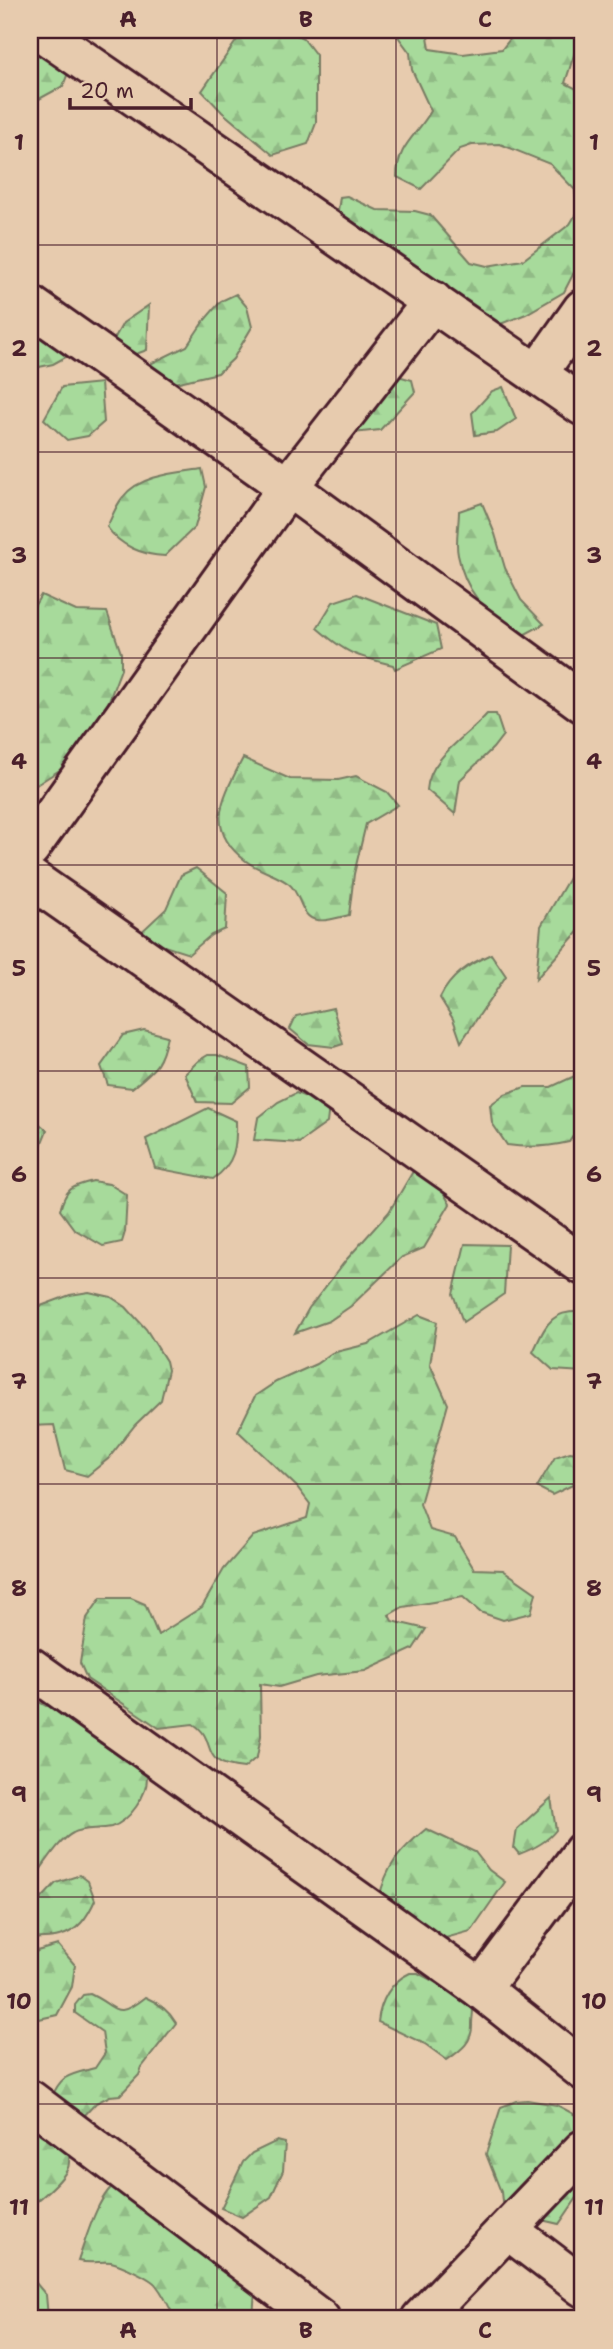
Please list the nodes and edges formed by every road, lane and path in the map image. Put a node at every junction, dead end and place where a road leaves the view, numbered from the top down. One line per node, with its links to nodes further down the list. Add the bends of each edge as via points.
1 (38, 30): 2 (street)
2 (433, 301): 5 (street); 7 (street)
3 (30, 306): 7 (street)
4 (583, 309): 5 (street)
5 (537, 374): 6 (street)
6 (583, 406)
7 (288, 487): 8 (street); 9 (street)
8 (583, 703)
9 (30, 848)
10 (30, 878): 11 (street)
11 (583, 1265)
12 (30, 1667): 14 (street)
13 (583, 1852): 14 (street)
14 (481, 1989): 15 (street)
15 (583, 2070)
16 (30, 2100): 20 (street)
17 (583, 2150): 18 (street)
18 (508, 2230): 19 (street); 21 (street)
19 (583, 2287)
20 (320, 2319)
21 (421, 2319)

